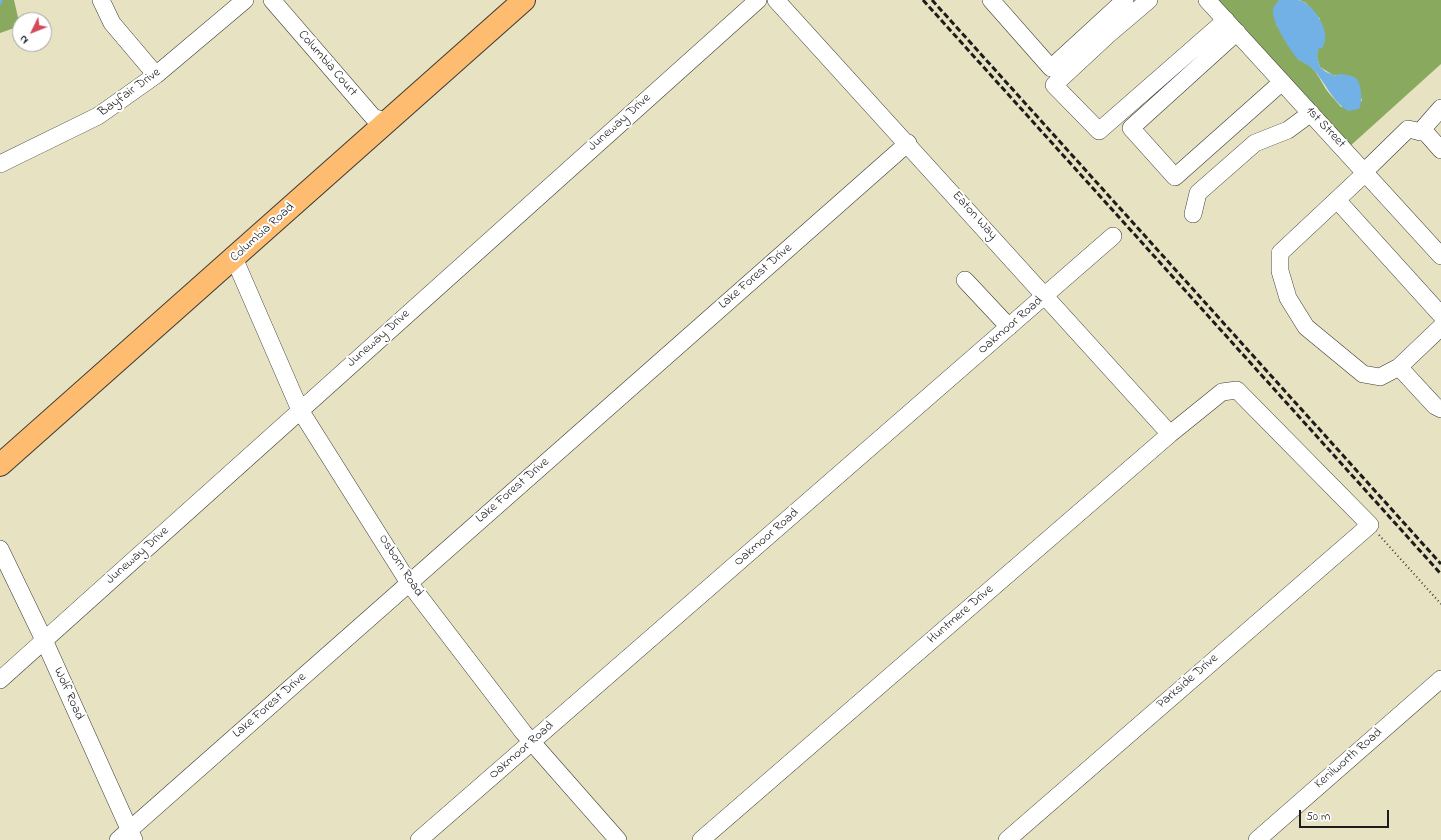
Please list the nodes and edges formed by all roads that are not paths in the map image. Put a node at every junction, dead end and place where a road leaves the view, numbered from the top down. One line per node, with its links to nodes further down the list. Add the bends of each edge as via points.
1 (101, 0): 12 (street, via 112,23)
2 (245, 0): 12 (street, Bayfair Drive)
3 (272, 0): 16 (street, Columbia Court, via 373,117)
4 (524, 0): 16 (main road, Columbia Road)
5 (758, 0): 34 (street, Juneway Drive)
6 (776, 0): 18 (street, Eaton Way)
7 (991, 0): 8 (street, via 1051,68)
8 (1125, 0)
9 (1149, 0): 11 (street, via 1054,86 1099,131)
10 (1207, 0): 11 (street, 1st Street)
11 (1231, 26): 13 (street, 1st Street); 13 (street, via 1131,128 1175,177)
12 (156, 75): 20 (street, Bayfair Drive, via 98,116)
13 (1282, 82): 15 (street, 1st Street)
14 (1441, 108): 17 (street)
15 (1312, 114): 21 (street, 1st Street); 23 (street, via 1288,130 1255,143 1198,193)
16 (386, 122): 26 (main road, Columbia Road)
17 (1420, 132): 19 (street, via 1426,133); 21 (street, via 1408,129)
18 (908, 143): 28 (street, Eaton Way); 39 (street, Lake Forest Drive)
19 (1441, 150)
20 (0, 164)
21 (1365, 171): 22 (street); 25 (street, 1st Street)
22 (1337, 200): 29 (street); 32 (street, via 1280,253 1280,271 1288,298 1306,327 1363,374 1380,377)
23 (1193, 214)
24 (1113, 236): 28 (street, Oakmoor Road)
25 (1441, 256)
26 (234, 258): 34 (street, Osborn Road); 36 (main road, Columbia Road)
27 (965, 280): 30 (street)
28 (1045, 296): 30 (street, Oakmoor Road); 35 (street, Eaton Way)
29 (1441, 315)
30 (1009, 327): 43 (street, Oakmoor Road)
31 (1441, 327): 32 (street)
32 (1399, 367): 33 (street, via 1435,406)
33 (1441, 409)
34 (300, 410): 39 (street, Osborn Road); 40 (street, Juneway Drive)
35 (1170, 434): 37 (street, Huntmere Drive, via 1222,392 1237,390); 47 (street, Huntmere Drive)
36 (0, 465)
37 (1370, 525): 48 (street, Parkside Drive)
38 (0, 549): 40 (street, Wolf Road)
39 (409, 583): 43 (street, Osborn Road); 44 (street, Lake Forest Drive)
40 (44, 640): 42 (street, Juneway Drive); 44 (street, Wolf Road)
41 (1441, 679): 49 (street, Kenilworth Road)
42 (0, 680)
43 (532, 742): 45 (street, Oakmoor Road); 46 (street, Osborn Road)
44 (127, 837)
45 (419, 840)
46 (618, 840)
47 (701, 840)
48 (1007, 840)
49 (1256, 840)

